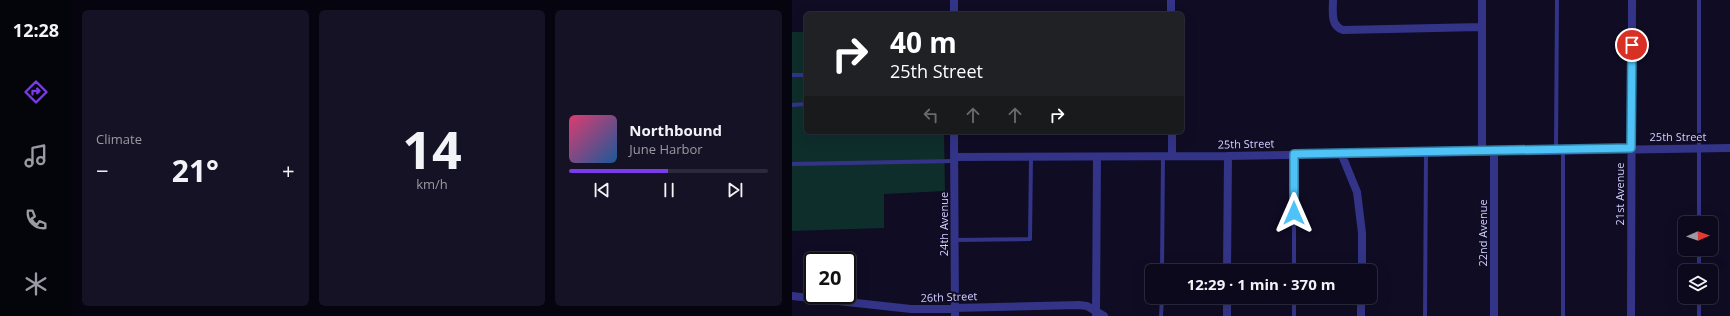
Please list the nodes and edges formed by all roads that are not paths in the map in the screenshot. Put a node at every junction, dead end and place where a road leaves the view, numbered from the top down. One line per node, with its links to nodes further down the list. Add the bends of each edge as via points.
1 (954, 0): 8 (street)
2 (1171, 0): 9 (street)
3 (1333, 0): 10 (street, via 1334,22 1340,29 1351,31)
4 (1482, 0): 10 (street)
5 (1557, 0): 20 (lane)
6 (1632, 0): 17 (street, 21st Avenue)
7 (1699, 0): 18 (lane)
8 (954, 12)
9 (1171, 12)
10 (1481, 27): 21 (street)
11 (792, 75): 12 (lane)
12 (804, 75)
13 (804, 104): 14 (lane)
14 (792, 105)
15 (954, 134): 31 (street, 24th Avenue)
16 (1172, 134): 27 (street)
17 (1631, 148): 18 (street, 25th Street); 20 (street, 25th Street); 55 (street, 21st Avenue)
18 (1699, 148): 19 (street, 25th Street); 33 (lane)
19 (1730, 148)
20 (1559, 150): 22 (street, 25th Street); 54 (lane)
21 (1482, 151): 22 (street, 25th Street); 23 (street, 25th Street)
22 (1494, 151): 53 (street, 22nd Avenue)
23 (1426, 152): 24 (street, 25th Street); 52 (lane)
24 (1341, 153): 25 (street, 25th Street); 38 (street, via 1356,192 1362,233)
25 (1294, 154): 28 (street, 25th Street); 37 (lane)
26 (1163, 155): 27 (street, 25th Street); 30 (street, 25th Street); 35 (lane)
27 (1172, 155): 28 (street, 25th Street)
28 (1228, 156): 36 (street)
29 (1032, 157): 30 (street, 25th Street); 31 (street, 25th Street); 34 (lane, via 1030,240)
30 (1097, 157): 46 (street)
31 (954, 159): 32 (lane); 34 (street, 24th Avenue)
32 (792, 164)
33 (1699, 216)
34 (955, 240): 45 (street, 24th Avenue)
35 (1162, 264)
36 (1227, 264)
37 (1294, 264)
38 (1362, 264)
39 (792, 296): 45 (street, 26th Street)
40 (1162, 304): 48 (lane)
41 (1227, 304): 49 (street)
42 (1294, 304): 50 (lane)
43 (1361, 304): 51 (street)
44 (1699, 304): 56 (lane)
45 (955, 312): 46 (street, 26th Street, via 1079,305 1086,306)
46 (1096, 313): 47 (street, 26th Street)
47 (1104, 316)
48 (1162, 316)
49 (1227, 316)
50 (1294, 316)
51 (1361, 316)
52 (1425, 316)
53 (1494, 316)
54 (1563, 316)
55 (1631, 316)
56 (1699, 316)

